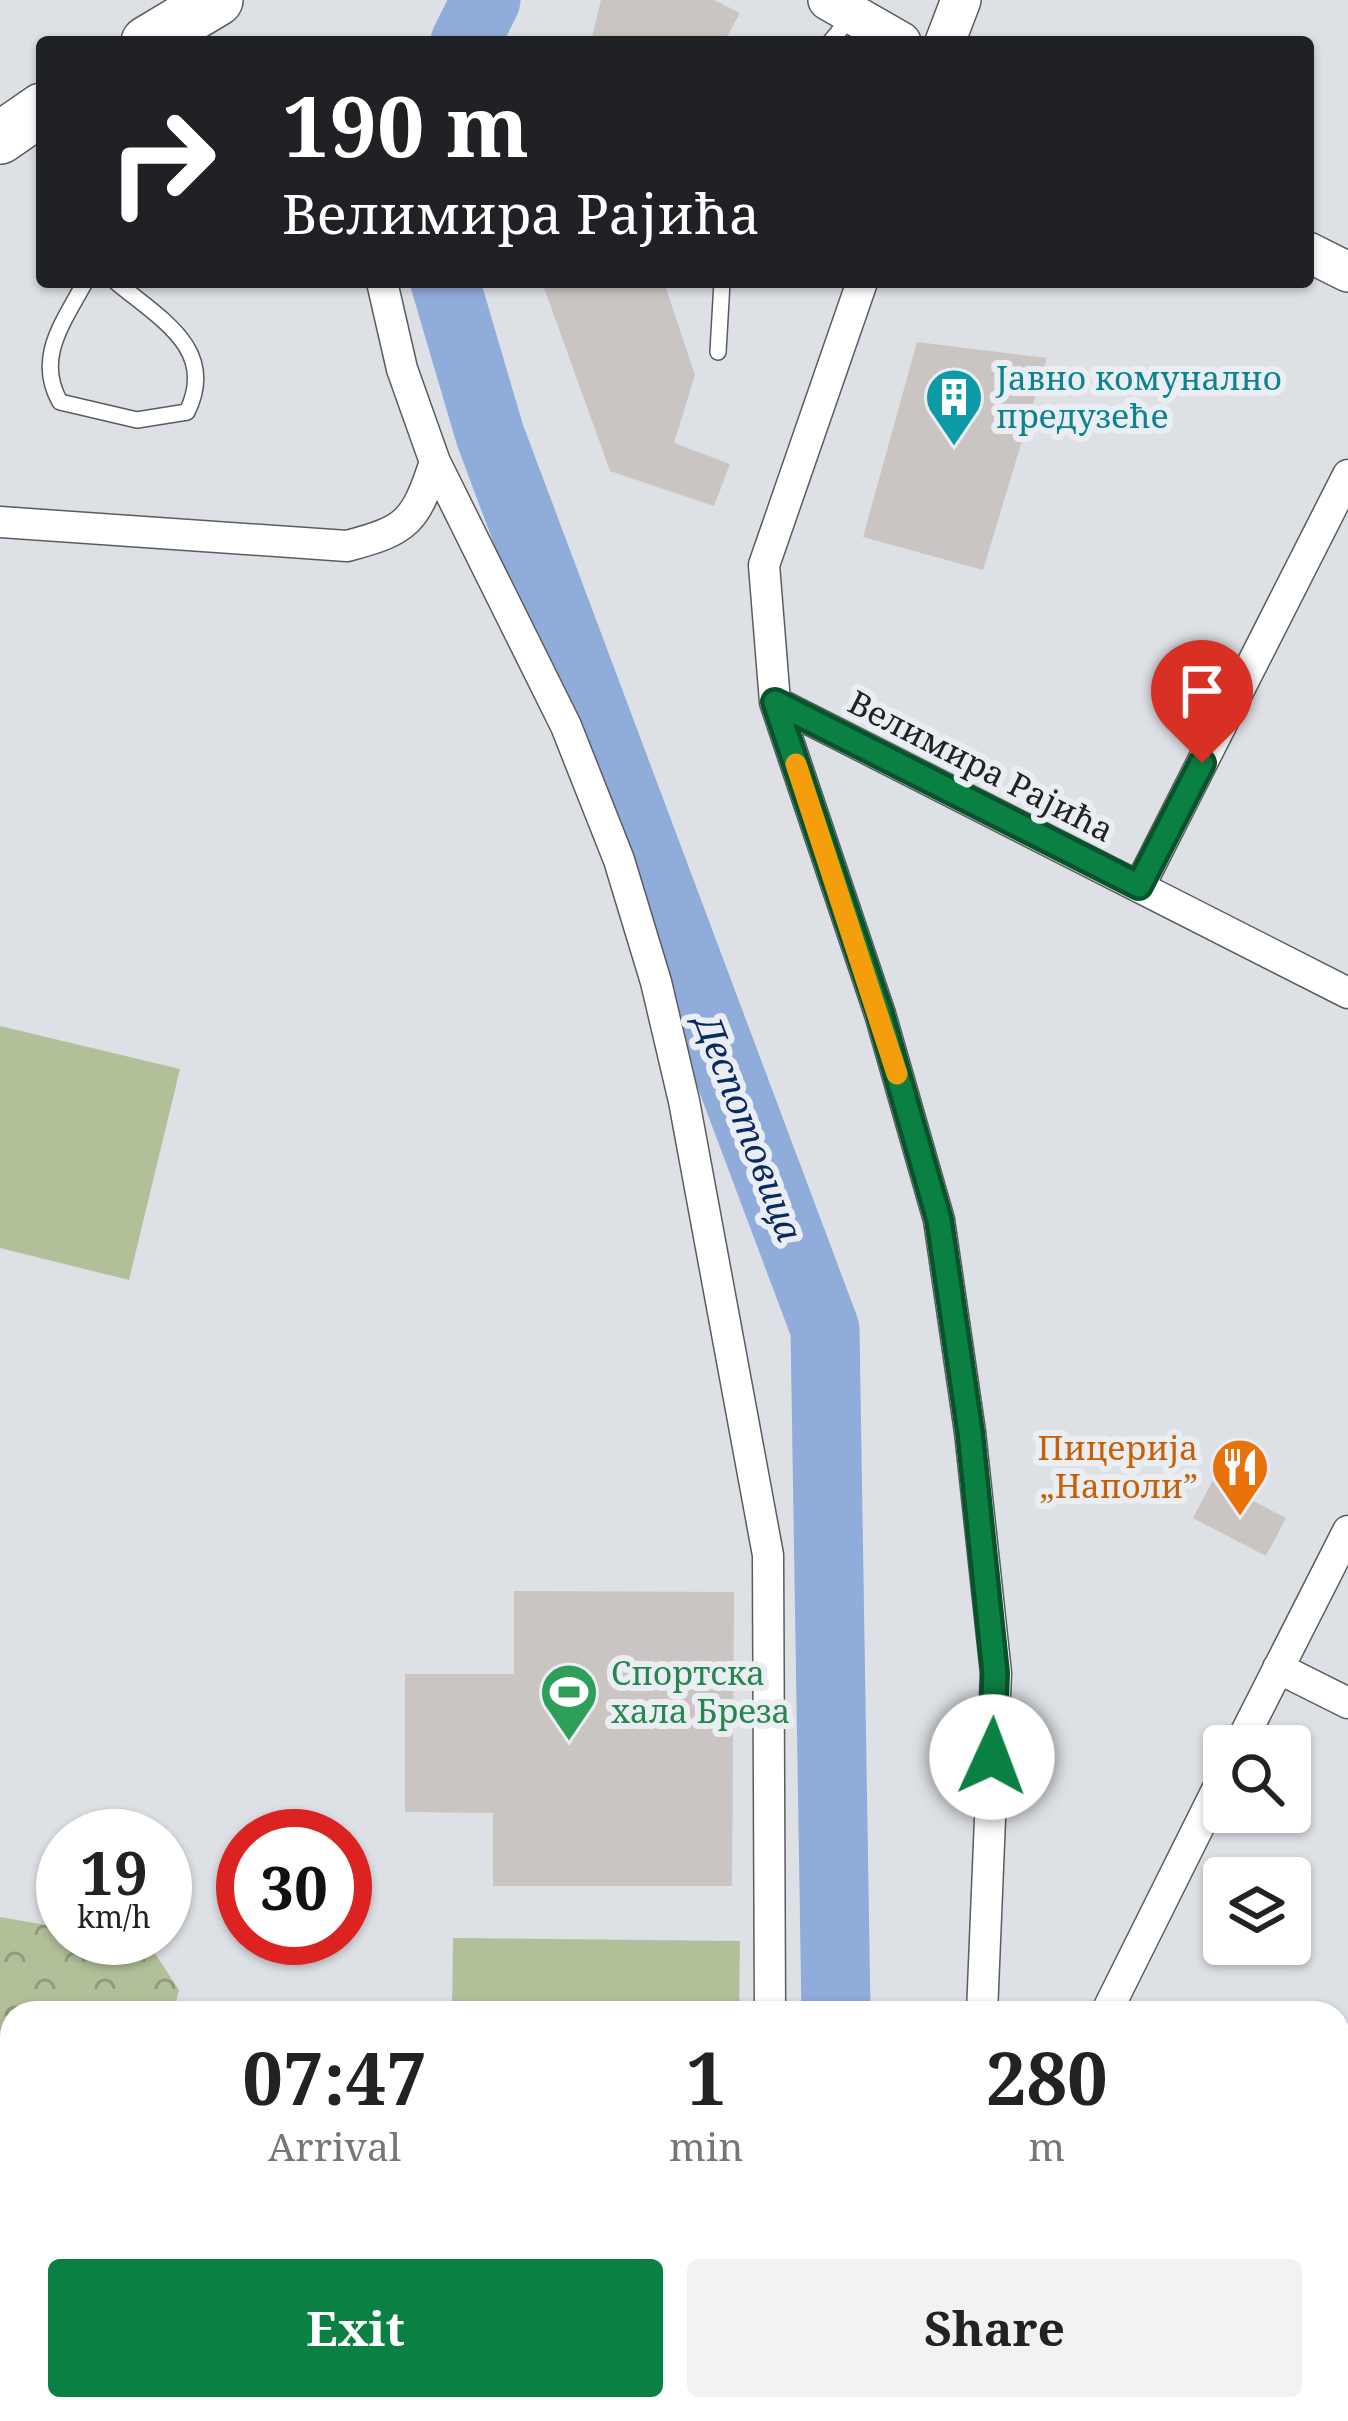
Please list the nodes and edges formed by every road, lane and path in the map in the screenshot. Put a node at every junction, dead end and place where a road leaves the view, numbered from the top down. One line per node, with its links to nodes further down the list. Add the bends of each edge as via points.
1 (961, 0): 6 (street)
2 (208, 13): 4 (main road)
3 (836, 19): 5 (street)
4 (160, 36)
5 (885, 36)
6 (947, 36)
7 (36, 113): 8 (main road)
8 (0, 138)
9 (1314, 254): 10 (street)
10 (1348, 272)
11 (82, 288): 12 (lane, via 51,346 47,379 60,402 136,419 187,412 199,370 189,343)
12 (123, 288)
13 (383, 288): 17 (street)
14 (722, 288): 16 (lane)
15 (860, 288): 20 (street, via 764,565)
16 (718, 352)
17 (435, 462): 19 (street, via 418,512 393,534 347,546); 28 (street, via 566,725 619,860 684,1101 768,1555)
18 (1348, 475): 21 (street)
19 (0, 522)
20 (775, 702): 21 (street, Велимира Рајића); 29 (street, via 939,1220 995,1673)
21 (1139, 886): 22 (street, Велимира Рајића)
22 (1348, 993)
23 (1348, 1531): 24 (street)
24 (1278, 1668): 25 (street); 26 (street)
25 (1348, 1703)
26 (1250, 1725)
27 (1203, 1818): 30 (street)
28 (770, 2001)
29 (982, 2001)
30 (1112, 2001)

